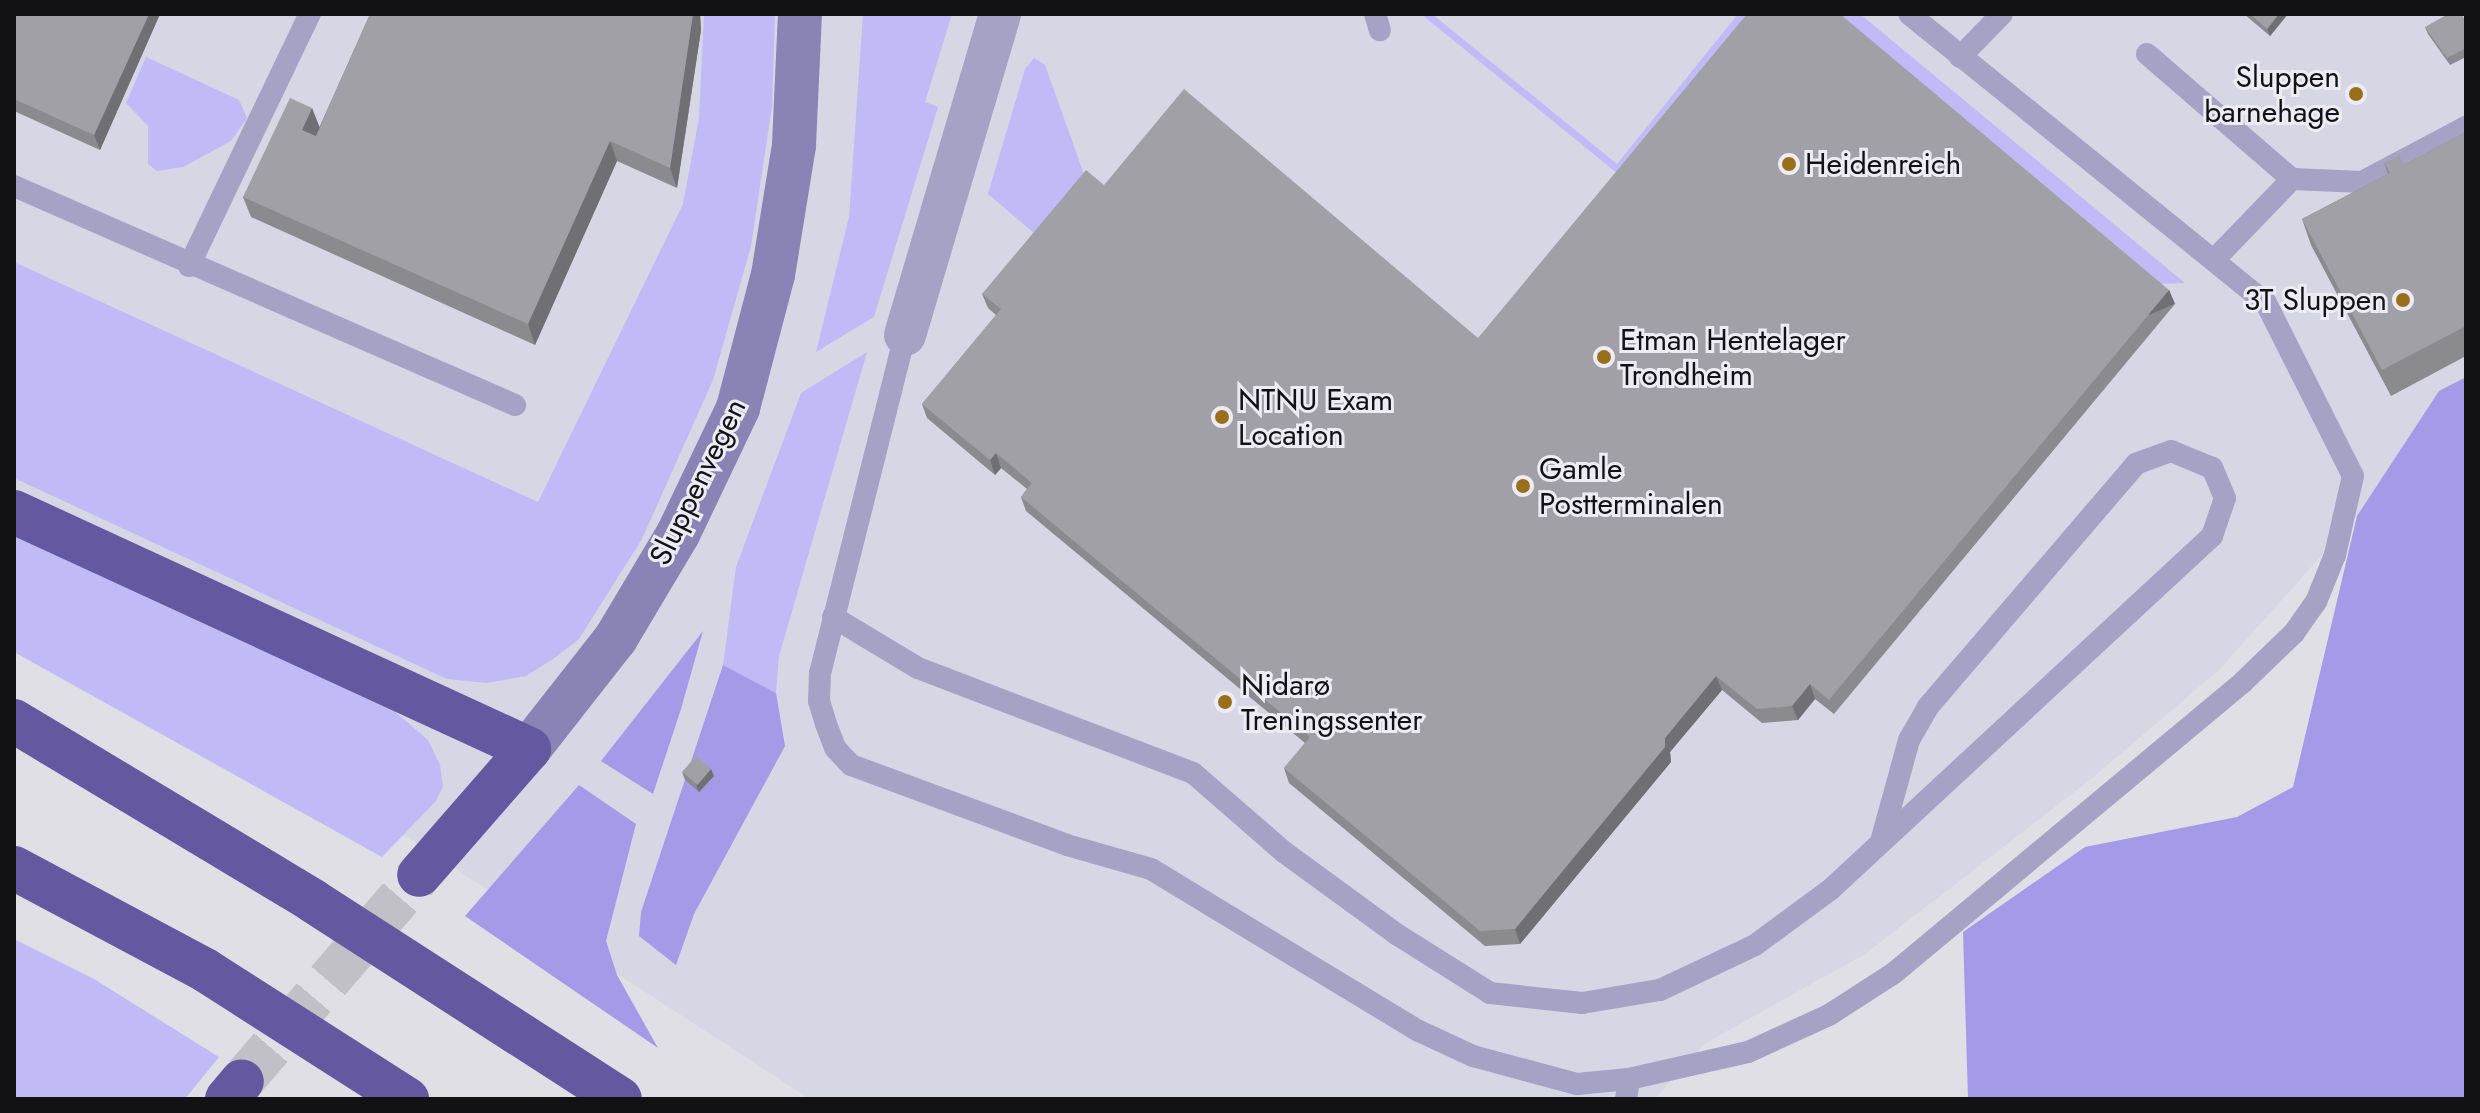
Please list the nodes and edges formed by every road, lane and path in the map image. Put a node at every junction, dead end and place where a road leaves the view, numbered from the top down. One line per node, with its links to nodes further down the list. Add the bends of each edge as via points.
1 (310, 14): 12 (lane)
2 (800, 14): 18 (street, Sluppenvegen, via 791,159 773,275 738,408 678,534 616,638)
3 (1000, 14): 13 (street)
4 (1909, 14): 7 (lane)
5 (2002, 14): 7 (lane)
6 (2147, 54): 9 (lane)
7 (1960, 57): 11 (lane)
8 (2466, 127): 9 (lane, via 2362,182)
9 (2292, 179): 11 (lane)
10 (14, 186): 12 (lane)
11 (2215, 259): 22 (lane, via 2266,303 2353,476 2343,527 2316,602 2294,633 2243,682 1894,973 1829,1015 1748,1052)
12 (189, 266): 14 (lane)
13 (905, 335): 16 (lane)
14 (515, 405)
15 (14, 512): 18 (highway)
16 (833, 617): 19 (lane, via 918,668 1193,773 1284,852 1398,935 1490,993 1582,1003 1660,990 1755,945 1830,890); 22 (lane, via 819,701 835,748 851,765 1067,845 1151,869 1419,1031 1473,1056 1549,1080)
17 (14, 721): 24 (highway, via 313,901)
18 (529, 749): 21 (highway, Sluppenvegen)
19 (1882, 838): 19 (lane, via 2212,536 2225,498 2212,468 2171,451 2136,464 1928,707 1904,752)
20 (14, 868): 23 (highway, via 205,970)
21 (419, 875)
22 (1628, 1089)
23 (407, 1099)
24 (620, 1099)

